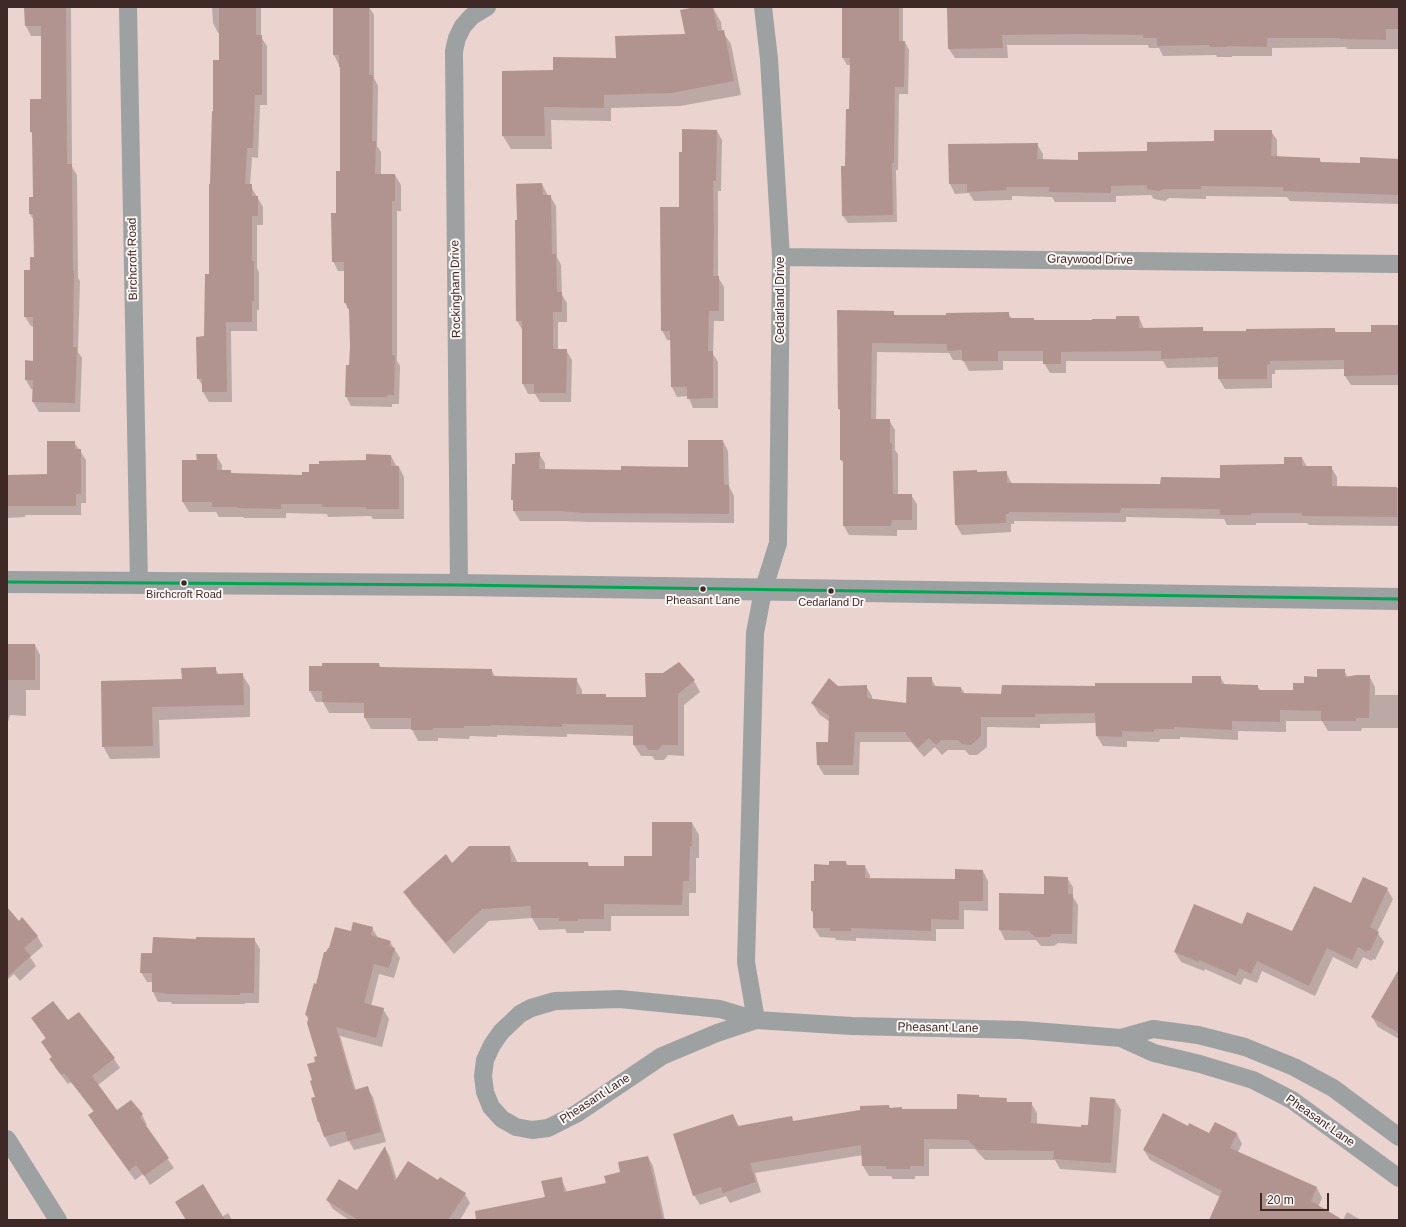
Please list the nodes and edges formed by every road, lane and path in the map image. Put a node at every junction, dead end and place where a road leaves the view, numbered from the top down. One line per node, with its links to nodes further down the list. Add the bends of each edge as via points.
1 (128, 7): 7 (street, Birchcroft Road)
2 (486, 7): 8 (street, Rockingham Drive, via 463,26 454,51)
3 (763, 7): 4 (street, Cedarland Drive, via 769,59)
4 (782, 257): 5 (street, Graywood Drive); 9 (street, Cedarland Drive, via 778,543)
5 (1399, 264)
6 (7, 582): 7 (street)
7 (139, 582): 8 (street)
8 (459, 585): 9 (street)
9 (763, 591): 10 (street); 11 (street, via 755,633 746,962)
10 (1399, 599)
11 (756, 1020): 11 (street, Pheasant Lane, via 720,1009 620,999 543,1003 520,1014 501,1032 485,1060 483,1084 491,1107 508,1124 524,1130 540,1130 576,1114 662,1056); 12 (street, Pheasant Lane, via 852,1026 1022,1030)
12 (1121, 1038): 13 (street, Pheasant Lane, via 1153,1029 1198,1035 1244,1046 1294,1067 1333,1088); 15 (street, Pheasant Lane, via 1154,1053 1253,1080 1286,1096)
13 (1399, 1136)
14 (7, 1139): 16 (street)
15 (1399, 1178)
16 (58, 1220)

